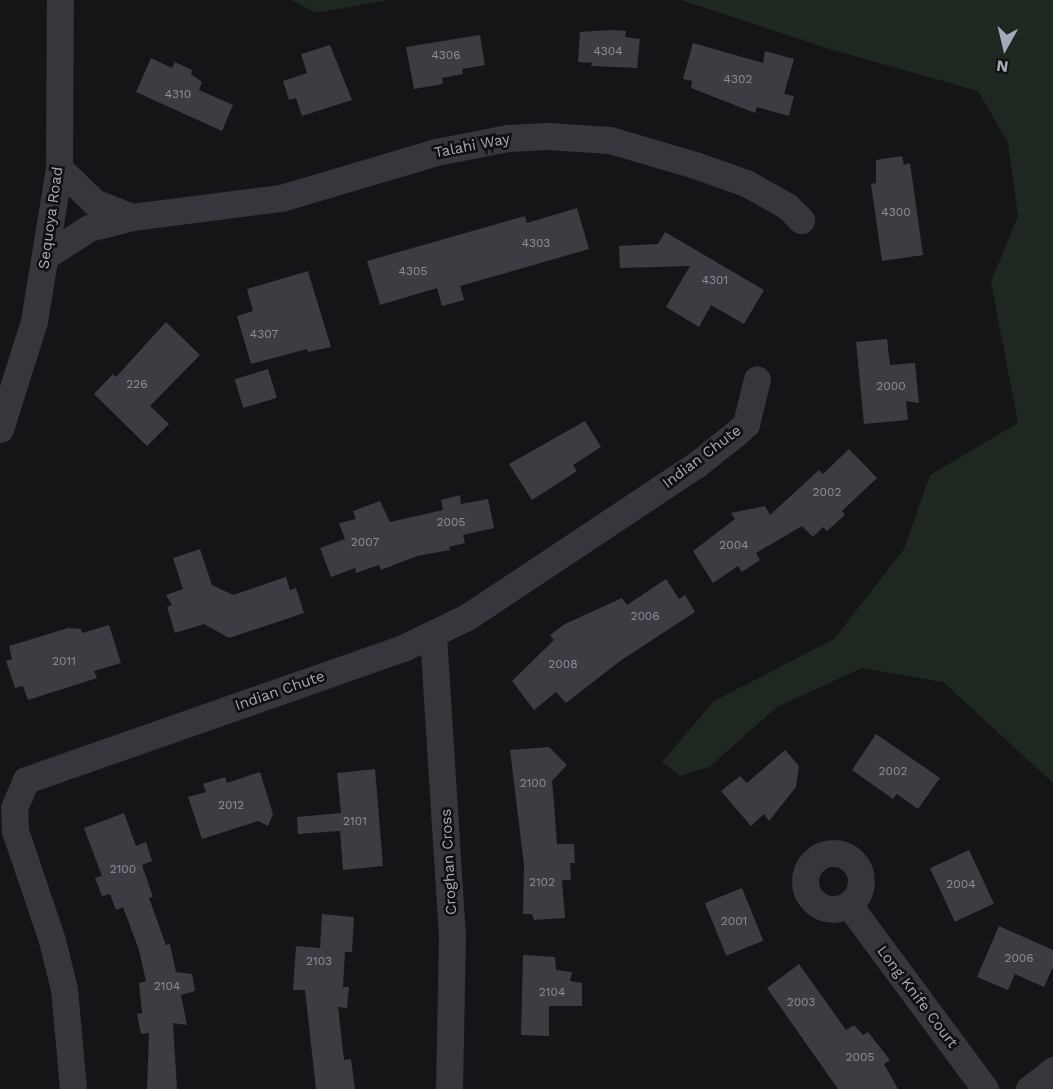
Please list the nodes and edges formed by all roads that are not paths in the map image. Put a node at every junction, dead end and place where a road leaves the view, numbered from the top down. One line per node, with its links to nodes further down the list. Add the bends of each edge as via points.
1 (60, 0): 2 (street, Sequoya Road)
2 (58, 168): 3 (street, Talahi Way, via 94,202); 5 (street, Sequoya Road)
3 (132, 217): 4 (street, Talahi Way, via 281,198 436,152 508,138 547,136 610,140 695,165 746,183 787,206); 5 (street, Talahi Way, via 89,228)
4 (801, 219)
5 (46, 256): 7 (street, Sequoya Road, via 34,321)
6 (758, 379): 8 (street, Indian Chute, via 746,424 735,434 519,584)
7 (0, 429)
8 (433, 635): 11 (street, Indian Chute, via 26,780 14,808 15,831 64,989); 12 (street, Croghan Cross, via 452,934)
9 (849, 905): 13 (street, Long Knife Court)
10 (1053, 1070): 14 (street)
11 (73, 1089)
12 (449, 1089)
13 (986, 1089)
14 (1029, 1089)

